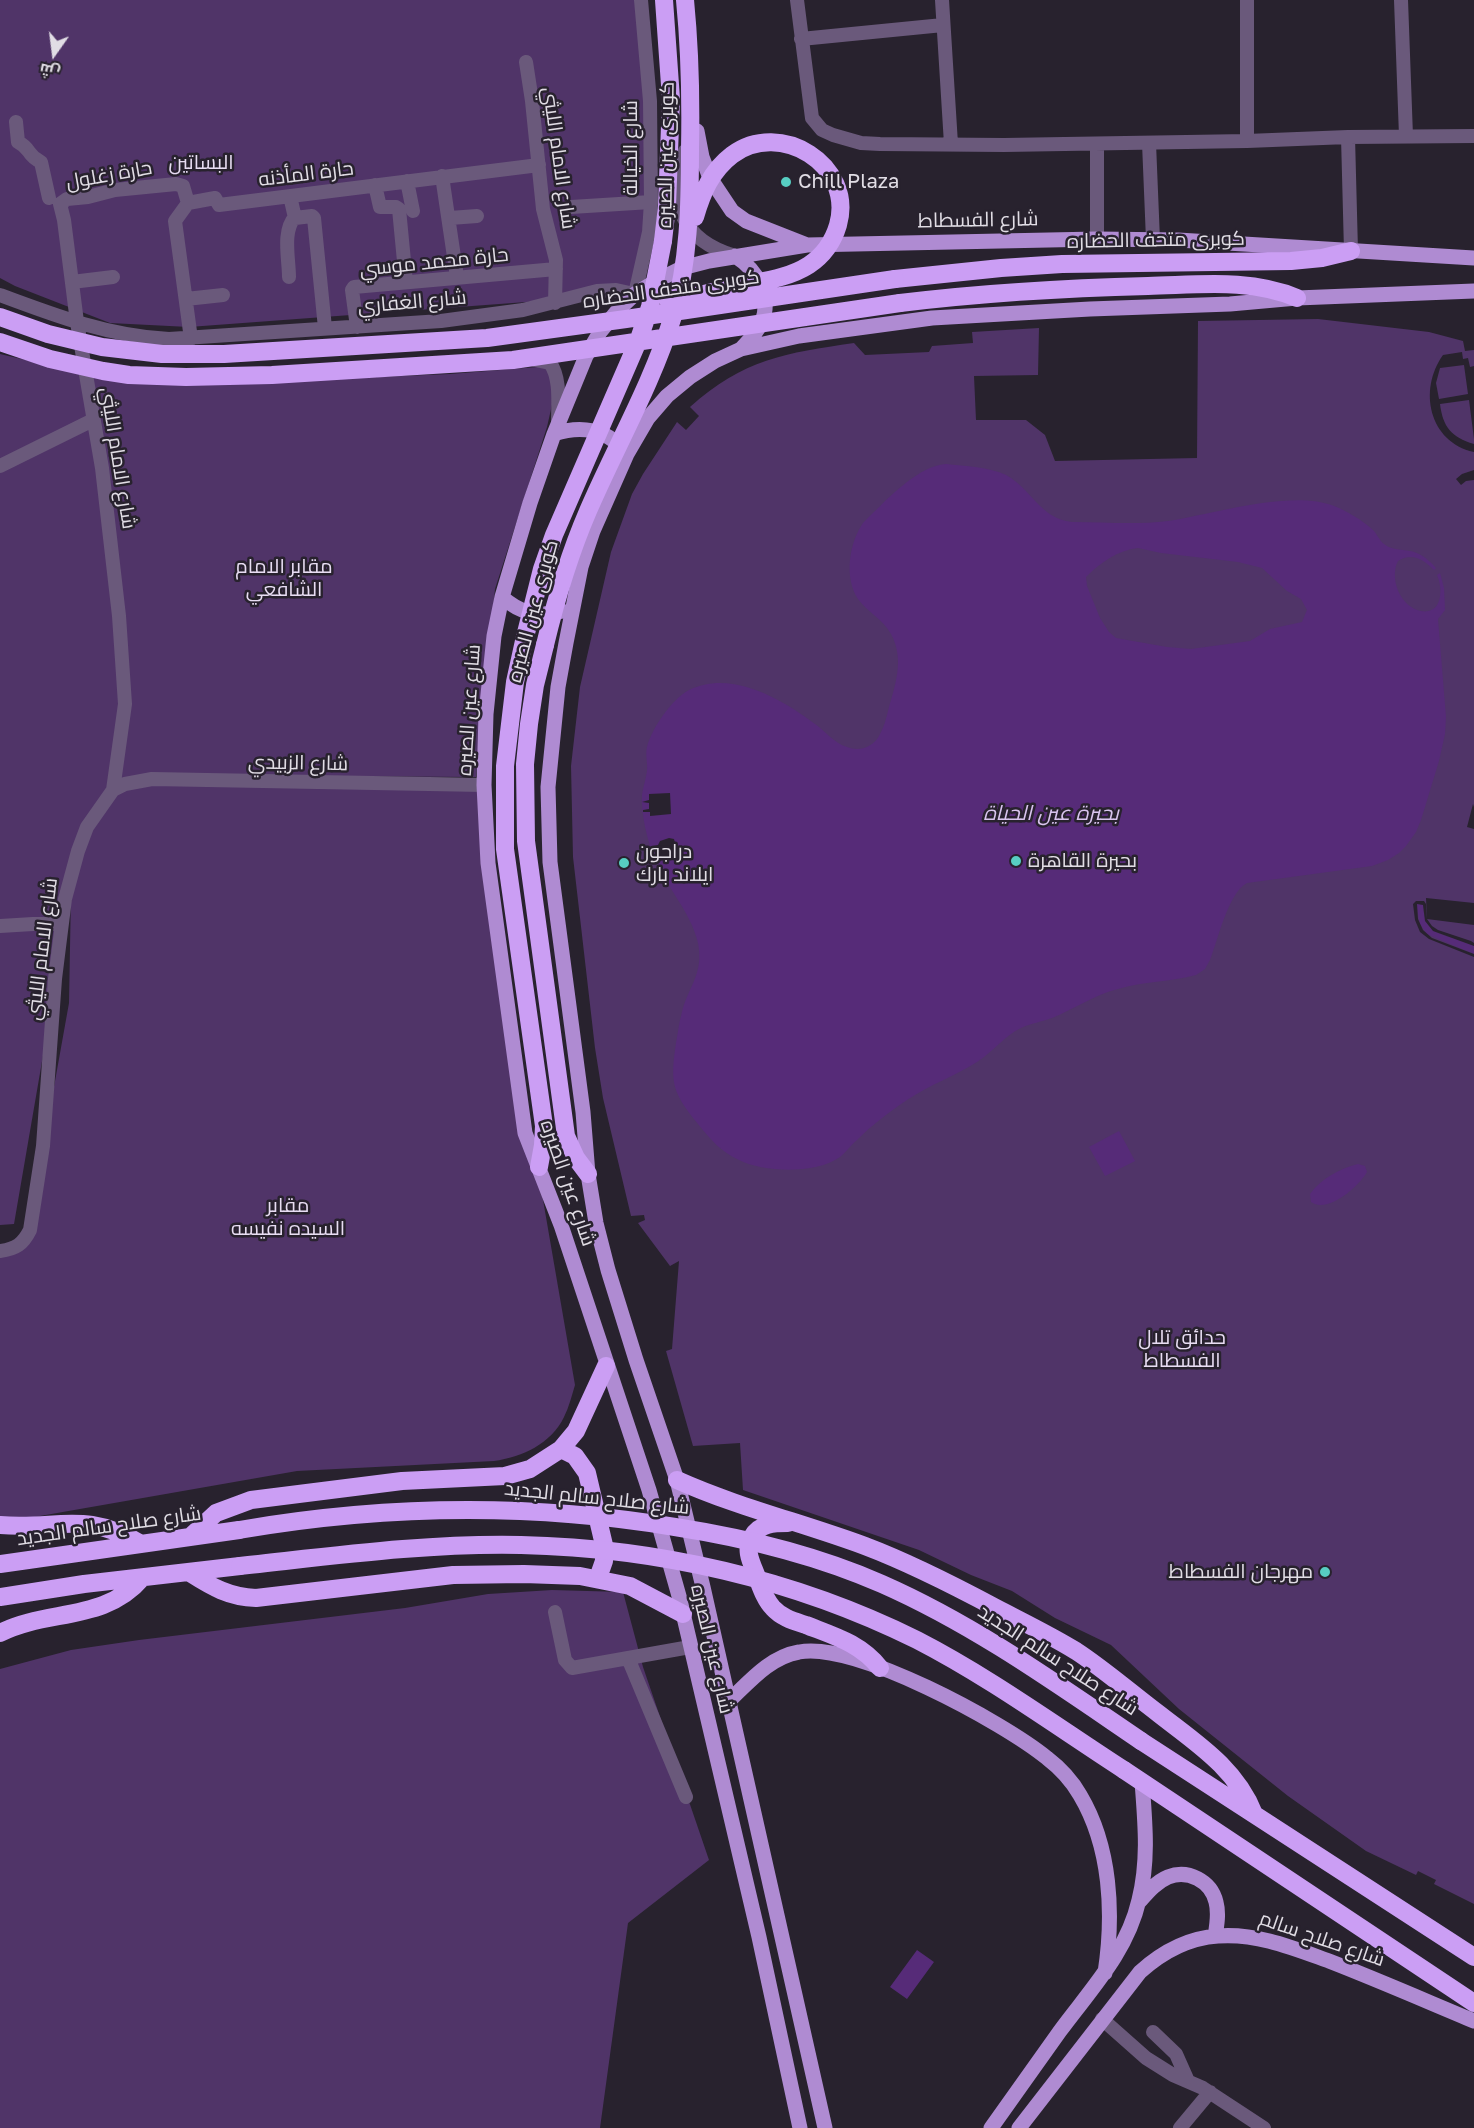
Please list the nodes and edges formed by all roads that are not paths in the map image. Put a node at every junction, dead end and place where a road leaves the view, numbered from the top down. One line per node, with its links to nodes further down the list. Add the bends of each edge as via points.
1 (641, 0): 27 (street, شارع الخيالة, via 650,101)
2 (664, 0): 74 (highway, كوبرى عين الصيره, bridge, via 671,99 669,170 663,241 650,307 542,569 508,726 503,802 505,849 544,1126)
3 (685, 0): 37 (highway, كوبرى عين الصيره, bridge, via 692,101)
4 (692, 0): 13 (street)
5 (797, 0): 10 (street)
6 (942, 0): 9 (street)
7 (1247, 0): 17 (street)
8 (1401, 0): 14 (street)
9 (943, 25): 10 (street); 19 (street)
10 (801, 39): 19 (street, via 812,118 822,130 861,143)
11 (526, 62): 21 (street, شارع الامام الليثي)
12 (16, 122): 26 (street, حارة زغلول, via 18,142 41,162)
13 (697, 131): 36 (main road, via 710,178 732,211 746,221); 39 (street, via 684,153 677,194 679,210 694,235)
14 (1406, 136): 15 (street); 16 (street)
15 (1474, 136)
16 (1348, 137): 17 (street); 38 (street)
17 (1247, 141): 18 (street)
18 (1149, 143): 20 (street); 35 (street)
19 (951, 144): 20 (street)
20 (1097, 144): 34 (street)
21 (539, 165): 22 (street, حارة المأذنه); 41 (street, شارع الامام الليثي, via 545,221)
22 (442, 176): 23 (street, حارة المأذنه); 33 (street)
23 (407, 181): 24 (street, حارة المأذنه); 30 (street)
24 (375, 185): 25 (street, حارة المأذنه); 46 (street, via 380,207 399,209)
25 (290, 196): 28 (street, حارة المأذنه, via 219,205 215,198); 32 (street)
26 (49, 200): 28 (street, حارة زغلول, via 176,184 183,186); 45 (street, حارة زغلول, via 64,220)
27 (651, 202): 29 (street); 48 (street, شارع الخيالة, via 649,232)
28 (188, 203): 52 (street, via 175,221)
29 (571, 207)
30 (413, 211)
31 (477, 216): 33 (street)
32 (295, 217): 43 (street, via 288,233); 58 (street, via 314,218)
33 (450, 218): 44 (street)
34 (1097, 239): 35 (main road, شارع الفسطاط); 36 (main road, شارع الفسطاط)
35 (1153, 240): 38 (main road, شارع الفسطاط)
36 (807, 245): 39 (main road, شارع الفسطاط)
37 (687, 247): 55 (highway, bridge, via 706,186 722,164 743,148 768,142 795,146 818,159 834,181 840,207 835,233 829,246 808,266 780,278 646,309); 75 (highway, كوبرى عين الصيره, bridge, via 676,303 650,378 588,510 563,574 529,724 525,800 531,880 566,1136)
38 (1351, 251): 40 (main road, شارع الفسطاط); 55 (highway, كوبرى متحف الحضاره, bridge, via 1291,261 1062,264 989,269 895,279)
39 (735, 256): 48 (main road, شارع عين الصيره, via 682,268); 62 (main road, via 755,273 765,297 762,322)
40 (1474, 258)
41 (556, 265): 44 (street, حارة محمد موسي); 53 (street, شارع الامام الليثي)
42 (113, 277): 45 (street)
43 (289, 277)
44 (457, 277): 46 (street, حارة محمد موسي)
45 (72, 282): 56 (street, حارة زغلول)
46 (406, 282): 57 (street, حارة محمد موسي, via 354,286)
47 (1474, 291): 51 (main road)
48 (635, 294): 53 (street, شارع الغفاري, via 597,291); 65 (main road, شارع عين الصيره, via 600,332)
49 (0, 295): 56 (street, شارع الغفاري)
50 (223, 295): 52 (street)
51 (1298, 298): 60 (highway, bridge, via 1269,288 1221,284 1019,291 900,303 513,360 272,375 129,375 76,365); 62 (main road, via 932,318 799,336)
52 (186, 299): 59 (street)
53 (555, 303): 57 (street, شارع الغفاري, via 452,320)
54 (0, 317): 55 (highway, كوبرى متحف الحضاره, bridge, via 102,347 192,355 441,342)
55 (626, 320)
56 (77, 322): 59 (street, شارع الغفاري, via 119,334); 63 (street, شارع الامام الليثي)
57 (357, 327): 58 (street, شارع الغفاري)
58 (325, 328): 59 (street, شارع الغفاري)
59 (191, 339)
60 (0, 342)
61 (0, 348): 63 (street)
62 (741, 349): 66 (main road, شارع عين الصيره, via 706,366 667,396 648,418)
63 (85, 372): 64 (street, شارع الامام الليثي); 65 (street, via 154,382 215,384 543,360 554,368 557,381)
64 (93, 420): 67 (street); 71 (street, شارع الامام الليثي, via 112,551 126,704)
65 (556, 429): 66 (main road, via 595,431 614,440); 68 (main road, شارع عين الصيره)
66 (627, 454): 69 (main road, شارع عين الصيره, via 593,531)
67 (0, 466)
68 (501, 597): 69 (main road, via 514,608 537,615 561,612); 70 (main road, شارع عين الصيره, via 486,714)
69 (573, 604): 75 (main road, شارع عين الصيره, via 558,687 548,787 550,851)
70 (484, 785): 71 (street, شارع الزبيدي, via 152,779); 74 (main road, شارع عين الصيره, via 488,863 525,1133)
71 (113, 790): 72 (street, شارع الامام الليثي, via 87,827)
72 (61, 924): 73 (street); 76 (street, شارع الامام الليثي, via 43,1146 30,1230 24,1242)
73 (0, 927)
74 (539, 1167): 77 (main road, شارع عين الصيره)
75 (588, 1174): 79 (main road, شارع عين الصيره, via 608,1269)
76 (0, 1251)
77 (606, 1366): 78 (highway, via 576,1431); 90 (main road, شارع عين الصيره, via 648,1490)
78 (561, 1449): 82 (highway, via 530,1469 506,1476 402,1481 251,1500 216,1514); 87 (highway, via 575,1456 587,1473 604,1545)
79 (677, 1480): 80 (highway); 95 (main road, شارع عين الصيره)
80 (796, 1522): 94 (highway, via 766,1525 749,1544 749,1559 768,1602 785,1617 858,1646); 98 (highway, via 922,1570 1076,1652 1226,1767 1243,1789)
81 (0, 1525): 83 (highway, via 85,1523 108,1528)
82 (190, 1537): 83 (highway, شارع صلاح سالم الجديد); 98 (highway, شارع صلاح سالم الجديد, bridge, via 380,1512 503,1510 654,1523 767,1545 844,1569 918,1601 1021,1660)
83 (141, 1544): 84 (highway, شارع صلاح سالم الجديد)
84 (0, 1564)
85 (190, 1572): 86 (highway); 87 (highway, via 222,1592 256,1598 453,1575); 96 (highway, شارع صلاح سالم, bridge, via 391,1550 520,1545 647,1556 731,1572 826,1601 918,1641 1004,1691)
86 (142, 1578): 88 (highway); 91 (highway, via 109,1604)
87 (598, 1578): 90 (highway, via 630,1586)
88 (0, 1597)
89 (555, 1612): 93 (street, via 569,1666)
90 (683, 1614): 92 (main road, شارع عين الصيره)
91 (0, 1633)
92 (690, 1647): 93 (street); 109 (main road, شارع عين الصيره)
93 (628, 1658): 97 (street)
94 (880, 1668): 95 (main road, via 840,1654 798,1652 769,1664); 102 (main road, via 955,1702 1010,1733 1049,1759 1070,1781 1093,1823 1106,1876 1110,1914)
95 (729, 1701): 110 (main road, شارع عين الصيره)
96 (1142, 1782): 99 (main road, via 1146,1849); 103 (highway, شارع صلاح سالم)
97 (686, 1797)
98 (1254, 1814): 101 (highway)
99 (1139, 1902): 100 (main road, via 1168,1877 1184,1875 1199,1879 1211,1889 1217,1904); 102 (main road, via 1125,1939)
100 (1215, 1936): 104 (main road, شارع صلاح سالم, via 1188,1942 1150,1963); 105 (main road, شارع صلاح سالم, via 1249,1936 1279,1944)
101 (1474, 1957)
102 (1105, 1973): 111 (main road)
103 (1474, 2003)
104 (1102, 2019): 107 (street, via 1146,2058); 112 (main road, شارع صلاح سالم)
105 (1474, 2020)
106 (1153, 2032): 107 (street, via 1176,2054)
107 (1188, 2081): 108 (street)
108 (1210, 2092): 113 (street); 114 (street)
109 (800, 2128)
110 (825, 2128)
111 (992, 2128)
112 (1019, 2128)
113 (1180, 2128)
114 (1264, 2128)

